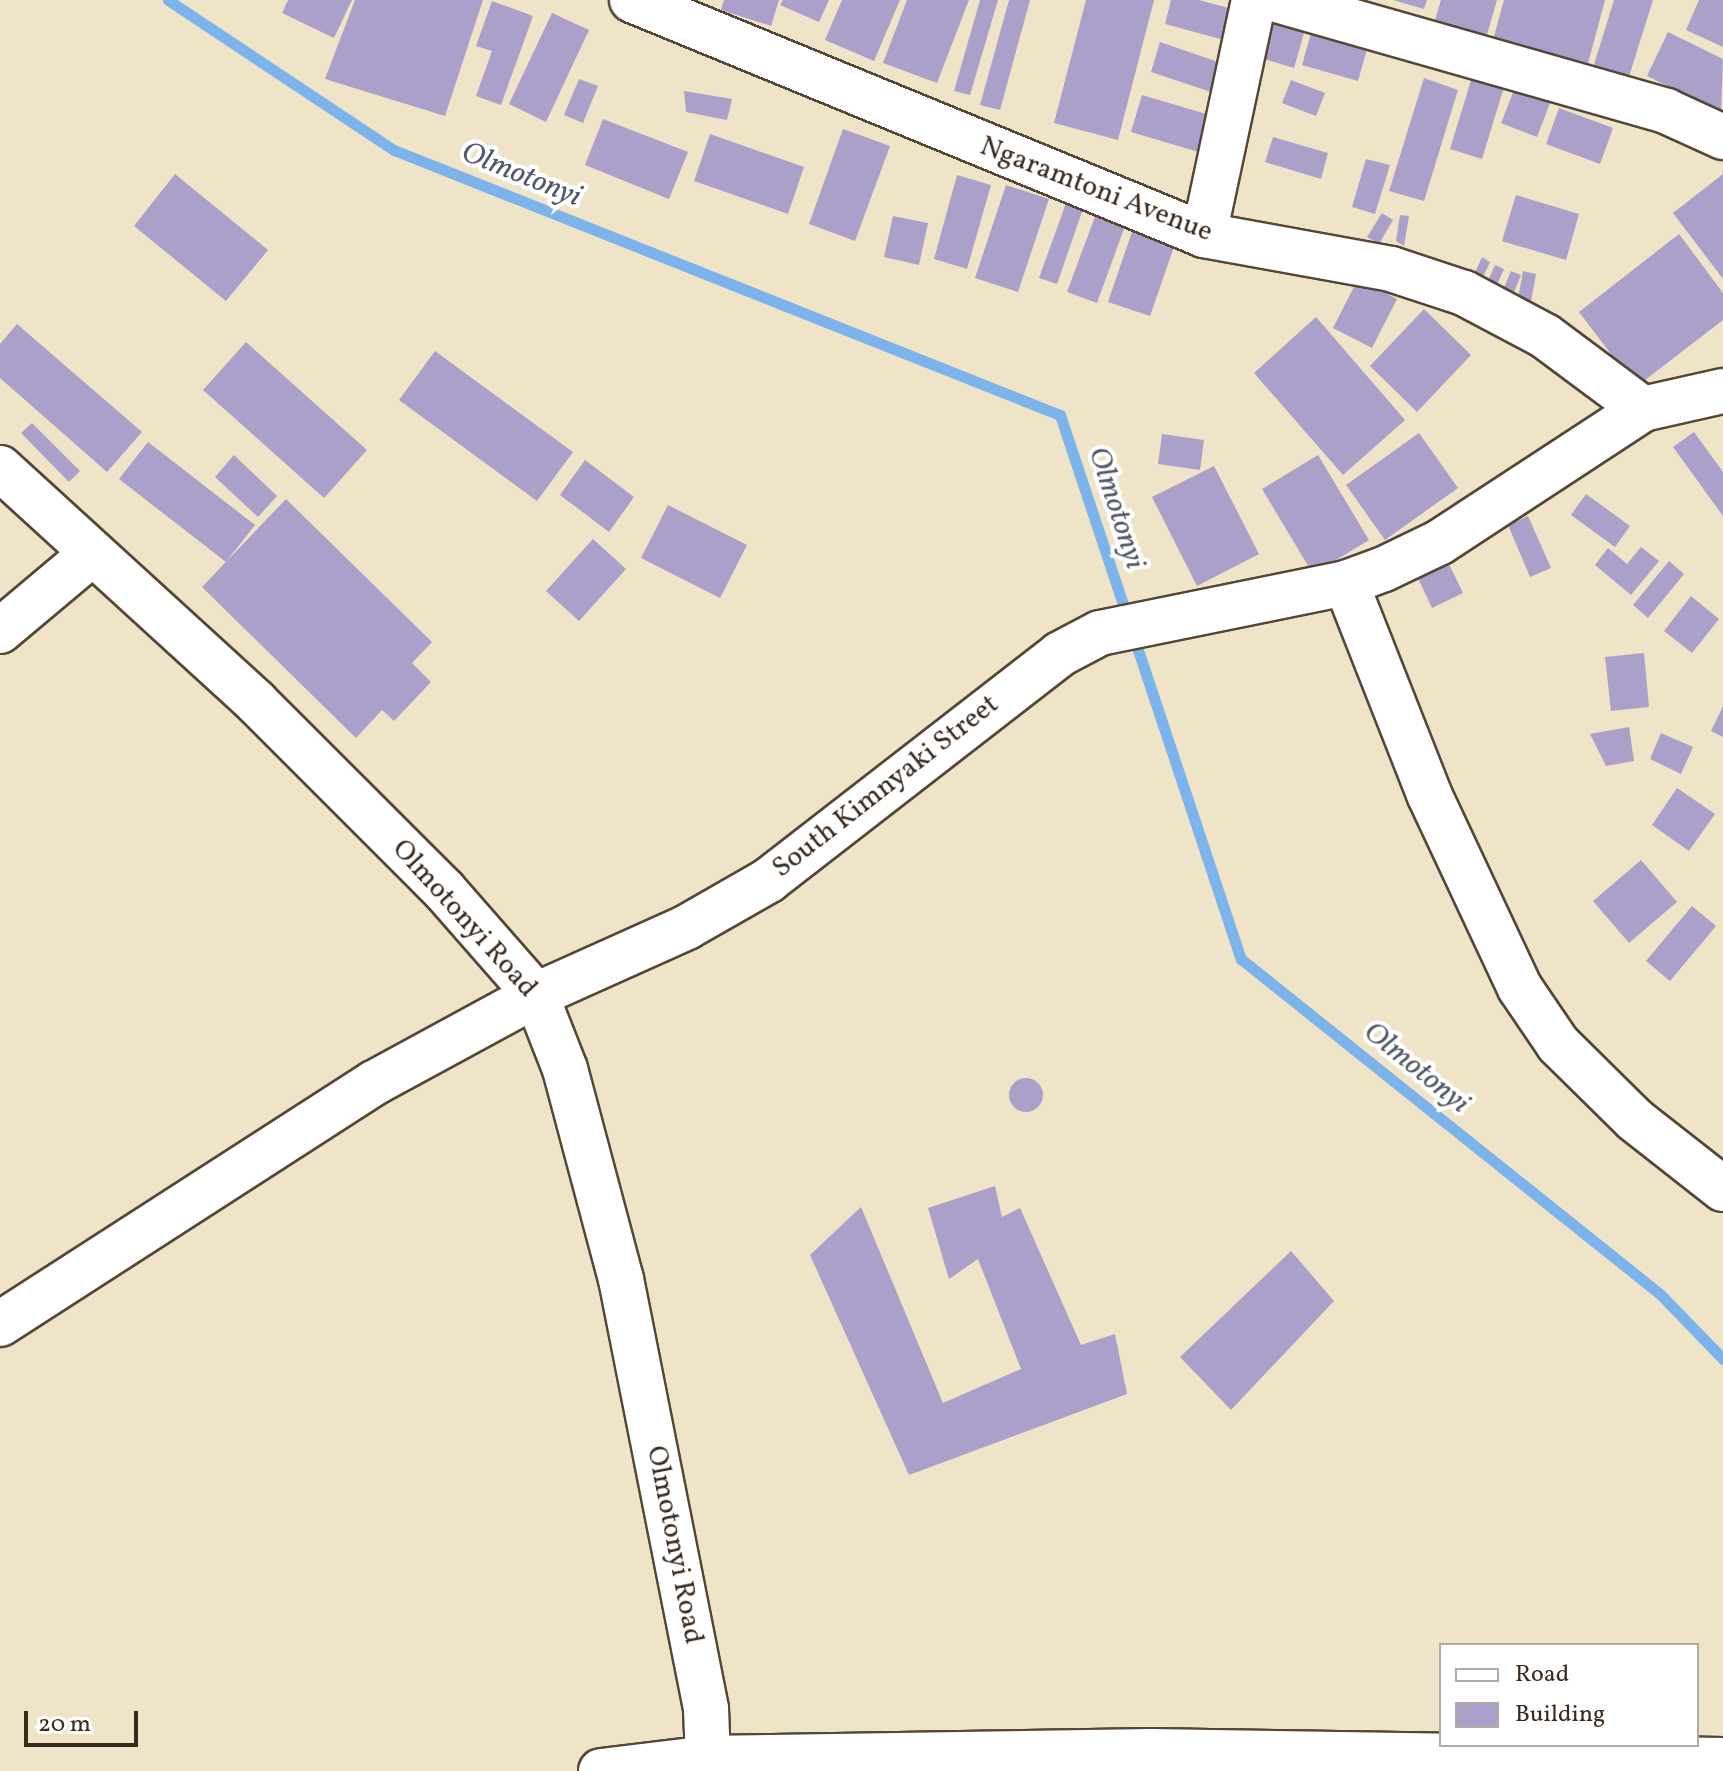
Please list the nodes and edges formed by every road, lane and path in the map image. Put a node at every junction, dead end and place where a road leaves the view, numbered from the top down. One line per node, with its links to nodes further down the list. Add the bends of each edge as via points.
1 (632, 0): 5 (main road, Ngaramtoni Avenue)
2 (1254, 0): 5 (main road)
3 (1277, 0): 4 (main road, via 1666,111)
4 (1723, 137)
5 (1204, 235): 7 (main road, Ngaramtoni Avenue, via 1391,269 1464,293 1545,336)
6 (1723, 391): 7 (main road)
7 (1643, 409): 10 (main road, South Kimnyaki Street, via 1440,542)
8 (0, 468): 9 (main road, Olmotonyi Road)
9 (93, 553): 11 (main road); 12 (main road, Olmotonyi Road, via 355,801 444,890)
10 (1346, 583): 12 (main road, South Kimnyaki Street, via 1100,633 1035,668 946,747 769,880 687,927); 13 (main road, via 1429,794 1520,988 1558,1044 1635,1120)
11 (0, 631)
12 (536, 995): 14 (main road, South Kimnyaki Street, via 374,1083); 15 (main road, Olmotonyi Road, via 565,1069 621,1279 706,1709)
13 (1723, 1189)
14 (0, 1324)
15 (708, 1758): 16 (main road, via 1151,1751); 17 (main road)
16 (1723, 1760)
17 (601, 1771)

